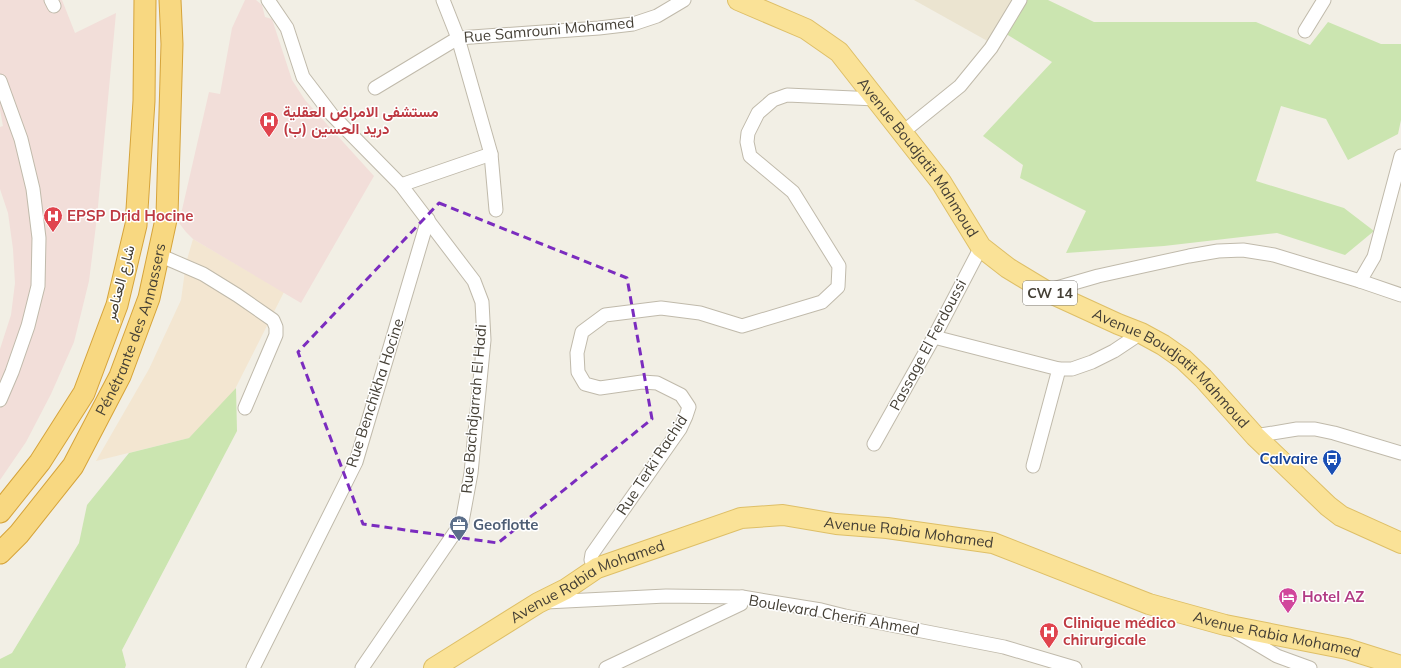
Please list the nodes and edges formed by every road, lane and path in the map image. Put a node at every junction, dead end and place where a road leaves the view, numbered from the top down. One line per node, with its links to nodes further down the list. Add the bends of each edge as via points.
1 (146, 0): 34 (highway, شارع العناصر, via 144,101 136,225 118,305 84,392 40,462)
2 (174, 0): 21 (highway, Pénétrante des Annassers, via 167,215)
3 (268, 0): 17 (street, Rue Bachdjarrah El Hadi, via 287,28 303,77 332,116)
4 (443, 0): 10 (street)
5 (684, 0): 10 (street, Rue Samrouni Mohamed, via 656,16 634,24)
6 (738, 0): 13 (main road, Avenue Boudjatit Mahmoud / CW 14, via 806,29 839,52)
7 (1020, 0): 14 (street, via 991,48 960,86)
8 (1324, 0): 9 (street)
9 (1305, 31)
10 (458, 38): 12 (street, Rue Samrouni Mohamed); 15 (street)
11 (0, 81): 28 (street, via 21,139 33,189 39,238 38,286 26,332)
12 (375, 88)
13 (876, 99): 14 (main road, Avenue Boudjatit Mahmoud / CW 14); 37 (street, Rue Terki Rachid, via 787,95 773,100 758,113 748,133 750,156 793,192 839,266 838,287 822,302 742,326 700,313 661,308 605,315 582,332 578,372 585,384 600,388 642,382 657,383 681,395 689,407 680,429 592,554 591,560)
14 (903, 132): 20 (main road, Avenue Boudjatit Mahmoud / CW 14, via 941,182)
15 (491, 154): 17 (street); 18 (street)
16 (1401, 156): 22 (street, via 1374,257)
17 (401, 185): 19 (street, Rue Bachdjarrah El Hadi)
18 (496, 210)
19 (428, 220): 42 (street, Rue Benchikha Hocine, via 356,462); 43 (street, Rue Bachdjarrah El Hadi, via 474,281 482,302 484,340 471,473 462,522)
20 (981, 247): 23 (main road, Avenue Boudjatit Mahmoud / CW 14, via 1008,268); 26 (street, Passage El Ferdoussi)
21 (159, 255): 29 (street, via 204,274 273,320 276,336); 36 (highway, Pénétrante des Annassers, via 149,298 120,376 73,466 19,534)
22 (1360, 281): 23 (street, via 1274,255 1243,250 1189,256 1098,276); 24 (street)
23 (1046, 291): 25 (main road, Avenue Boudjatit Mahmoud / CW 14)
24 (1401, 295)
25 (1141, 333): 27 (street, via 1092,362 1072,369); 30 (main road, Avenue Boudjatit Mahmoud / CW 14, via 1183,359)
26 (934, 337): 27 (street); 31 (street, Passage El Ferdoussi)
27 (1059, 368): 33 (street)
28 (0, 400)
29 (245, 408)
30 (1255, 436): 32 (street, via 1297,429 1315,429); 35 (main road, Avenue Boudjatit Mahmoud / CW 14, via 1341,516)
31 (874, 444)
32 (1401, 453)
33 (1034, 466)
34 (0, 512)
35 (1401, 543)
36 (0, 553)
37 (596, 568): 39 (main road, Avenue Rabia Mohamed); 40 (main road, Avenue Rabia Mohamed, via 742,518 783,515 993,543 1149,604)
38 (742, 597): 39 (street, via 666,596); 45 (street, Boulevard Cherifi Ahmed, via 741,604); 46 (street, Boulevard Cherifi Ahmed, via 821,610 1004,647)
39 (538, 603): 44 (main road, Avenue Rabia Mohamed)
40 (1225, 625): 41 (main road, Avenue Rabia Mohamed, via 1347,650); 47 (street, via 1277,656)
41 (1401, 666)
42 (253, 668)
43 (362, 668)
44 (434, 668)
45 (606, 668)
46 (1075, 668)
47 (1310, 668)

